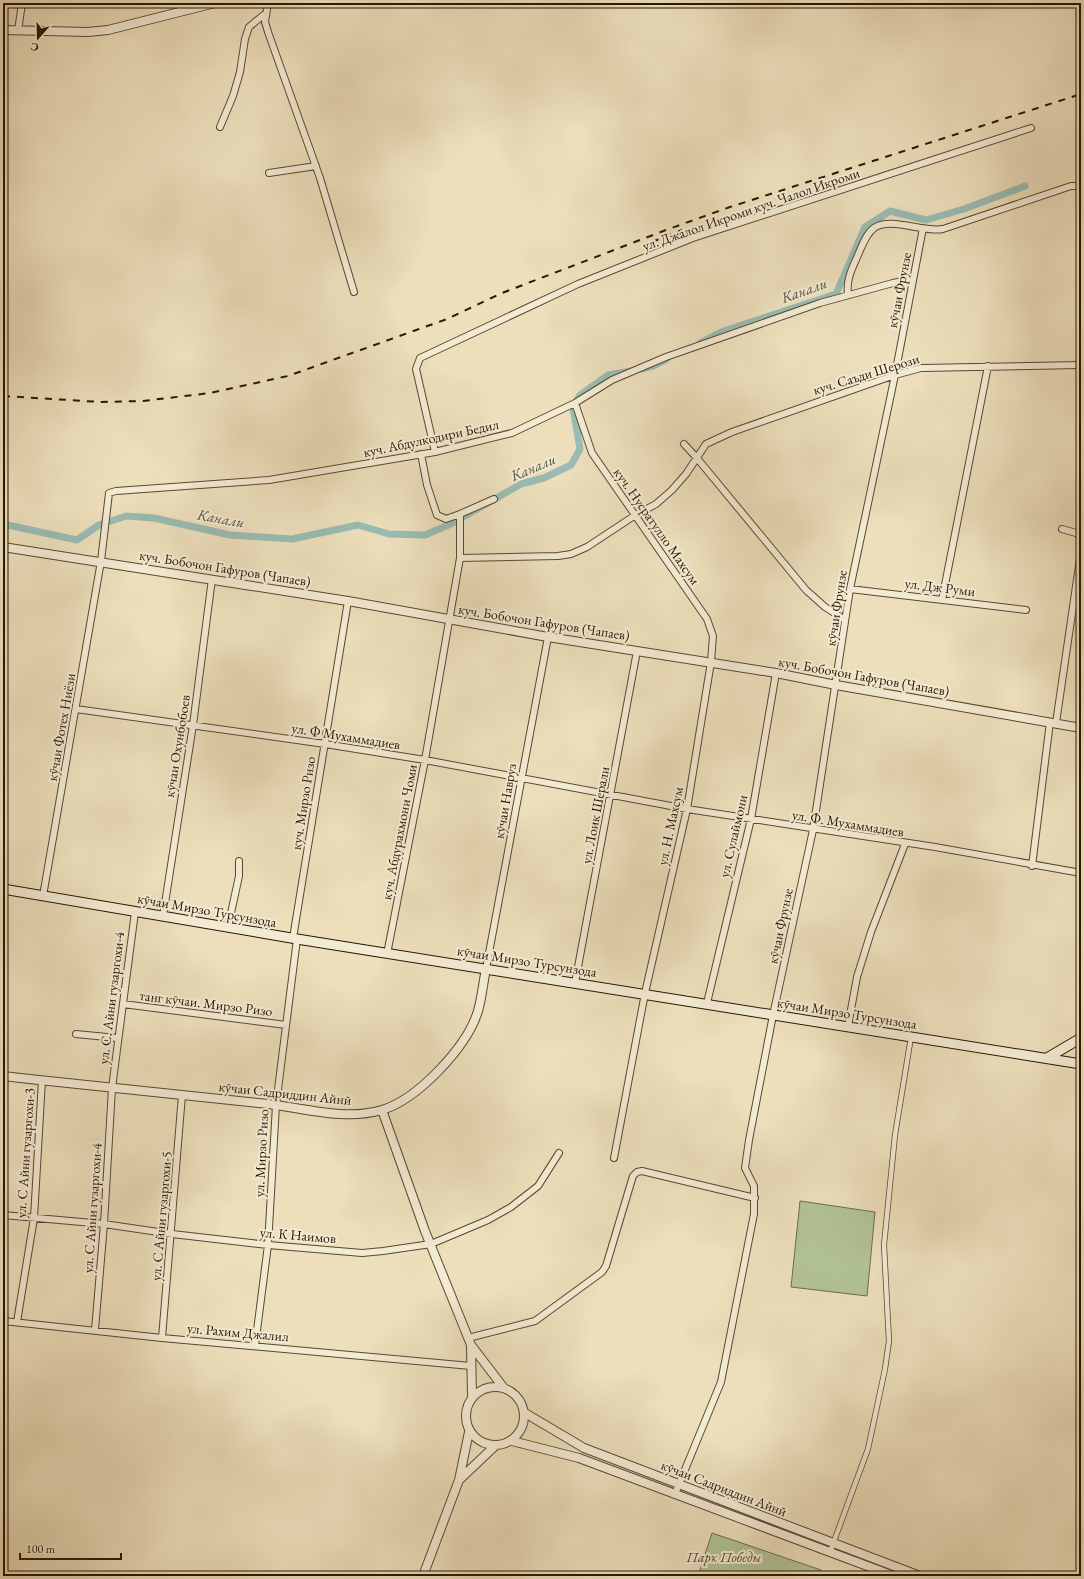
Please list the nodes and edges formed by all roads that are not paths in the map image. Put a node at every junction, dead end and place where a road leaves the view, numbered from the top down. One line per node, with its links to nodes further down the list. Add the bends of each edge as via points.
1 (22, 3): 6 (street)
2 (216, 3): 6 (street, via 108,30)
3 (268, 3): 4 (street)
4 (266, 13): 7 (street, via 249,27 244,39 240,72); 9 (street, via 268,32)
5 (3, 30): 6 (street)
6 (18, 31)
7 (220, 127)
8 (1030, 128): 21 (street, ул. Джалол Икроми куч. Чалол Икроми, via 693,238 578,284 420,358 416,369)
9 (316, 166): 10 (street); 14 (street)
10 (269, 174)
11 (1081, 186): 12 (street, via 1071,186 943,229 934,231)
12 (923, 228): 13 (street, кӯчаи Фрунзе); 15 (street, via 897,225 874,228 865,239 848,276)
13 (913, 279): 15 (street, куч. Абдулкодири Бедил); 18 (street, кӯчаи Фрунзе)
14 (354, 292)
15 (848, 296): 19 (street, куч. Абдулкодири Бедил, via 820,303 666,357 612,380)
16 (1081, 365): 17 (street, куч. Саъди Шерози)
17 (988, 366): 18 (street, куч. Саъди Шерози, via 921,368); 36 (street)
18 (895, 375): 23 (street, куч. Саъди Шерози, via 732,432 706,444); 34 (street, кӯчаи Фрунзе)
19 (575, 403): 21 (street, куч. Абдулкодири Бедил, via 512,433); 26 (street, куч. Нусратулло Махсум, via 592,453)
20 (684, 444): 23 (street)
21 (435, 452): 22 (street, куч. Абдулкодири Бедил)
22 (421, 454): 25 (street, via 427,485 437,515 446,519); 32 (street, куч. Абдулкодири Бедил, via 257,482 109,493)
23 (696, 457): 26 (street, куч. Саъди Шерози, via 672,490 656,504); 39 (street, via 806,590)
24 (494, 499): 25 (street)
25 (460, 514): 31 (street, куч. Абдурахмони Чоми)
26 (634, 516): 31 (street, куч. Саъди Шерози, via 587,547 571,554); 42 (street, куч. Нусратулло Махсум, via 708,619 713,636)
27 (1062, 529): 28 (street)
28 (1081, 537)
29 (3, 547): 32 (street, куч. Бобочон Гафуров (Чапаев))
30 (1081, 552): 46 (street)
31 (460, 558): 38 (street, куч. Абдурахмони Чоми)
32 (102, 561): 33 (street, куч. Бобочон Гафуров (Чапаев)); 45 (street, кӯчаи Фотех Ниёзи)
33 (212, 579): 35 (street, куч. Бобочон Гафуров (Чапаев)); 47 (street, кӯчаи Охунбобоев)
34 (850, 589): 36 (street, ул. Дж Руми); 39 (street, кӯчаи Фрунзе)
35 (348, 600): 38 (street, куч. Бобочон Гафуров (Чапаев)); 49 (street, куч. Мирзо Ризо)
36 (942, 600): 37 (street, ул. Дж Руми)
37 (1026, 610)
38 (449, 620): 40 (street, куч. Бобочон Гафуров (Чапаев)); 50 (street, куч. Абдурахмони Чоми)
39 (845, 620): 44 (street, кӯчаи Фрунзе)
40 (548, 637): 41 (street, куч. Бобочон Гафуров (Чапаев)); 51 (street, кӯчаи Навруз)
41 (637, 651): 42 (street, куч. Бобочон Гафуров (Чапаев)); 52 (street, ул. Лоик Шерали)
42 (711, 662): 43 (street, куч. Бобочон Гафуров (Чапаев)); 53 (street, ул. Н. Махсум)
43 (776, 673): 44 (street, куч. Бобочон Гафуров (Чапаев)); 54 (street, ул. Сулаймони)
44 (836, 685): 46 (street, куч. Бобочон Гафуров (Чапаев)); 55 (street, кӯчаи Фрунзе)
45 (76, 709): 47 (street, ул. Ф Мухаммадиев); 61 (street, кӯчаи Фотех Ниёзи)
46 (1053, 723): 48 (street, куч. Бобочон Гафуров (Чапаев)); 58 (street)
47 (193, 725): 49 (street, ул. Ф Мухаммадиев); 63 (street, кӯчаи Охунбобоев)
48 (1081, 728)
49 (325, 744): 50 (street, ул. Ф Мухаммадиев); 65 (street, куч. Мирзо Ризо)
50 (426, 760): 51 (street, ул. Ф Мухаммадиев); 66 (street, куч. Абдурахмони Чоми)
51 (521, 778): 52 (street, ул. Ф Мухаммадиев); 67 (street, кӯчаи Навруз)
52 (611, 796): 53 (street, ул. Ф. Мухаммадиев); 68 (street, ул. Лоик Шерали)
53 (687, 809): 54 (street, ул. Ф. Мухаммадиев); 69 (street, ул. Н. Махсум)
54 (750, 819): 55 (street, ул. Ф. Мухаммадиев); 70 (street, ул. Сулаймони)
55 (812, 830): 56 (street, ул. Ф. Мухаммадиев); 72 (street, кӯчаи Фрунзе)
56 (905, 844): 58 (street, ул. Ф. Мухаммадиев); 74 (street, via 871,932 857,977)
57 (239, 861): 64 (street, via 239,876)
58 (1032, 866): 59 (street, ул. Ф. Мухаммадиев)
59 (1081, 873)
60 (3, 889): 61 (main road, кӯчаи Мирзо Турсунзода)
61 (43, 896): 62 (main road, кӯчаи Мирзо Турсунзода)
62 (135, 912): 63 (main road, кӯчаи Мирзо Турсунзода); 71 (street, ул. С. Айни гузаргохи-4)
63 (163, 916): 64 (main road, кӯчаи Мирзо Турсунзода)
64 (228, 927): 65 (main road, кӯчаи Мирзо Турсунзода)
65 (295, 939): 66 (main road, кӯчаи Мирзо Турсунзода); 73 (street, ул. Мирзо Ризо)
66 (387, 954): 67 (main road, кӯчаи Мирзо Турсунзода)
67 (486, 969): 68 (main road, кӯчаи Мирзо Турсунзода); 86 (street, кӯчаи Садриддин Айнӣ, via 478,1012 469,1031 447,1062 412,1094)
68 (575, 983): 69 (main road, кӯчаи Мирзо Турсунзода)
69 (645, 994): 70 (main road, кӯчаи Мирзо Турсунзода); 88 (street, ул. Н. Махсум)
70 (707, 1003): 72 (main road, кӯчаи Мирзо Турсунзода)
71 (122, 1004): 73 (street, танг кӯчаи. Мирзо Ризо); 77 (street, ул. С. Айни гузаргохи-4)
72 (772, 1015): 74 (main road, кӯчаи Мирзо Турсунзода); 89 (street, кӯчаи Фрунзе, via 745,1168 754,1186)
73 (286, 1025): 85 (street, ул. Мирзо Ризо)
74 (848, 1026): 76 (main road, кӯчаи Мирзо Турсунзода)
75 (76, 1034): 77 (street)
76 (911, 1037): 79 (main road, кӯчаи Мирзо Турсунзода); 112 (street, via 895,1135 884,1245 889,1341 885,1369 868,1449)
77 (117, 1038): 83 (street, ул. С. Айни гузаргохи-4)
78 (1081, 1038): 79 (main road)
79 (1047, 1058): 80 (main road, кӯчаи Мирзо Турсунзода)
80 (1081, 1064)
81 (3, 1076): 82 (street, кӯчаи Садриддин Айнӣ)
82 (42, 1080): 83 (street, кӯчаи Садриддин Айнӣ); 91 (street, ул. С Айни гузаргохи-3)
83 (112, 1088): 84 (street, кӯчаи Садриддин Айнӣ); 92 (street, ул. С Айни гузаргохи-4)
84 (182, 1095): 85 (street, кӯчаи Садриддин Айнӣ); 93 (street, ул. С Айни гузаргохи-5)
85 (276, 1105): 86 (street, кӯчаи Садриддин Айнӣ, via 346,1114); 95 (street, ул. Мирзо Ризо)
86 (382, 1110): 94 (street)
87 (559, 1153): 94 (street, ул. К Наимов, via 538,1186 511,1207 488,1220)
88 (614, 1158)
89 (755, 1198): 100 (street, via 642,1171 637,1172 633,1176 602,1272 535,1321); 110 (street, кӯчаи Фрунзе, via 722,1382)
90 (3, 1215): 91 (street, ул. К Наимов)
91 (34, 1218): 92 (street, ул. К Наимов); 97 (street, ул. С Айни гузаргохи-3)
92 (104, 1224): 93 (street, ул. К Наимов); 98 (street, ул. С Айни гузаргохи-4)
93 (172, 1234): 95 (street, ул. К Наимов); 99 (street, ул. С Айни гузаргохи-5)
94 (431, 1244): 95 (street, ул. К Наимов, via 362,1253); 100 (street)
95 (268, 1245): 101 (street, ул. Мирзо Ризо)
96 (3, 1321): 97 (street, ул. Рахим Джалил)
97 (17, 1322): 98 (street, ул. Рахим Джалил)
98 (95, 1330): 99 (street, ул. Рахим Джалил)
99 (162, 1338): 101 (street, ул. Рахим Джалил)
100 (469, 1341): 102 (street); 103 (street)
101 (255, 1346): 102 (street, ул. Рахим Джалил)
102 (471, 1366): 104 (street)
103 (502, 1387): 104 (street, via 489,1386); 105 (street, via 517,1395)
104 (472, 1395): 106 (street, via 464,1413)
105 (525, 1413): 107 (street, via 522,1429); 110 (street, кӯчаи Садриддин Айнӣ, via 584,1448)
106 (469, 1432): 108 (street, via 480,1442); 109 (street)
107 (512, 1441): 108 (street); 111 (street, кӯчаи Садриддин Айнӣ, via 579,1458)
108 (494, 1446): 109 (street)
109 (459, 1480): 113 (street)
110 (679, 1484): 111 (street, кӯчаи Фрунзе); 112 (street, кӯчаи Садриддин Айнӣ)
111 (675, 1494): 112 (street, кӯчаи Садриддин Айнӣ)
112 (832, 1548): 114 (street, кӯчаи Садриддин Айнӣ); 115 (street, кӯчаи Садриддин Айнӣ)
113 (423, 1576)
114 (894, 1576)
115 (920, 1576)

